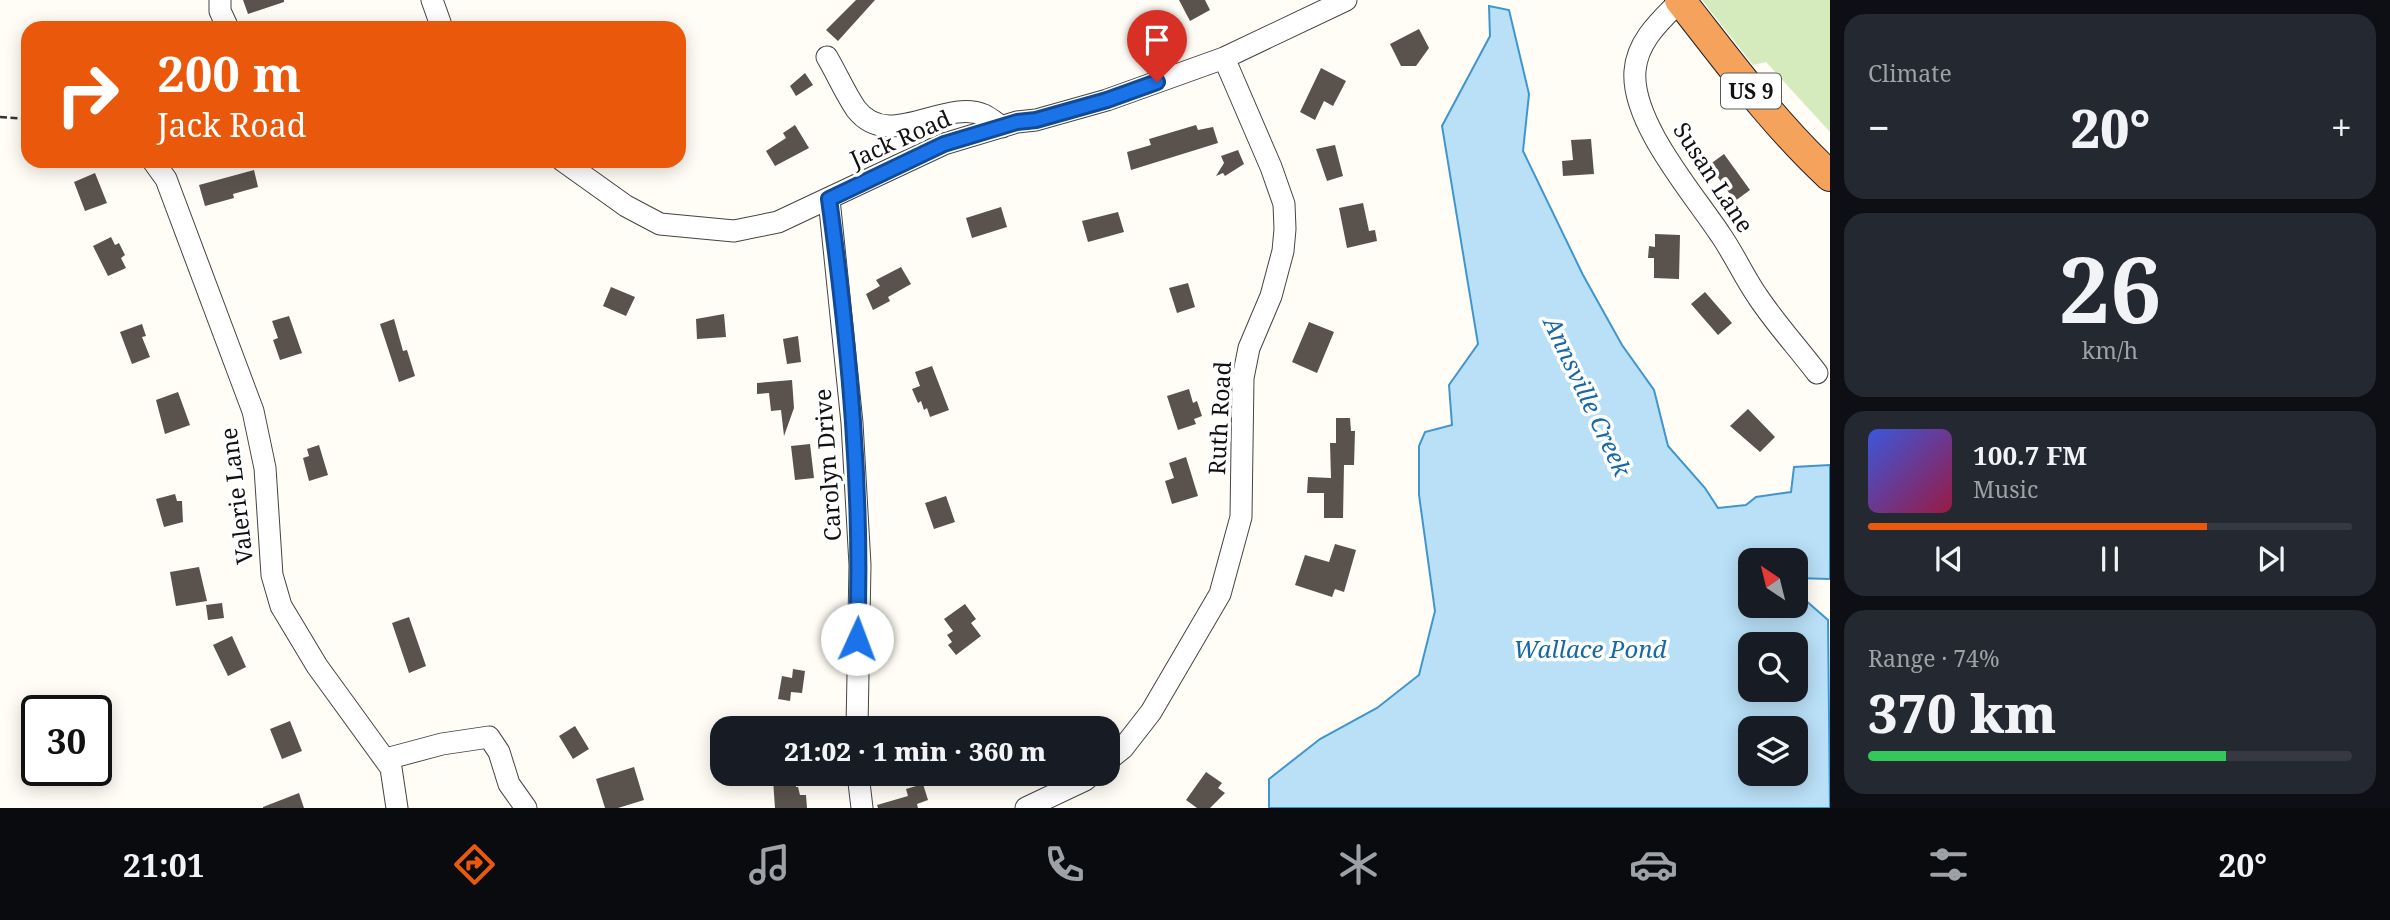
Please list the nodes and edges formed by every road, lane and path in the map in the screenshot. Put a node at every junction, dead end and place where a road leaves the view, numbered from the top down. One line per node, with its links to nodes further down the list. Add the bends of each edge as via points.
1 (220, 0): 5 (street)
2 (432, 0): 6 (street)
3 (1346, 0): 8 (street, Jack Road)
4 (1680, 0): 14 (highway, US 9, via 1797,146); 16 (street, Susan Lane, via 1643,44 1635,70 1646,119 1758,298)
5 (225, 21)
6 (440, 21)
7 (827, 57): 11 (street, via 857,110 873,124 895,126 953,113 982,114)
8 (1224, 58): 11 (street, Jack Road, via 1107,100); 18 (street, Ruth Road, via 1283,204 1283,251 1243,378 1241,517 1220,594 1151,712)
9 (0, 117): 10 (path)
10 (21, 118)
11 (1002, 127): 15 (street, Jack Road, via 944,144)
12 (158, 168): 19 (street, Valerie Lane, via 253,411 265,468 272,575 281,606 317,666)
13 (573, 168): 15 (street, Jack Road, via 626,206 660,224 684,228 734,232 778,222)
14 (1830, 176)
15 (829, 199): 17 (street, Carolyn Drive, via 852,423 860,565)
16 (1818, 373)
17 (857, 716)
18 (1120, 750)
19 (386, 759): 22 (street, Valerie Lane, via 394,774); 23 (street, via 489,737 509,784)
20 (859, 786): 24 (street)
21 (1072, 786): 25 (street)
22 (397, 808)
23 (526, 808)
24 (862, 808)
25 (1026, 808)

